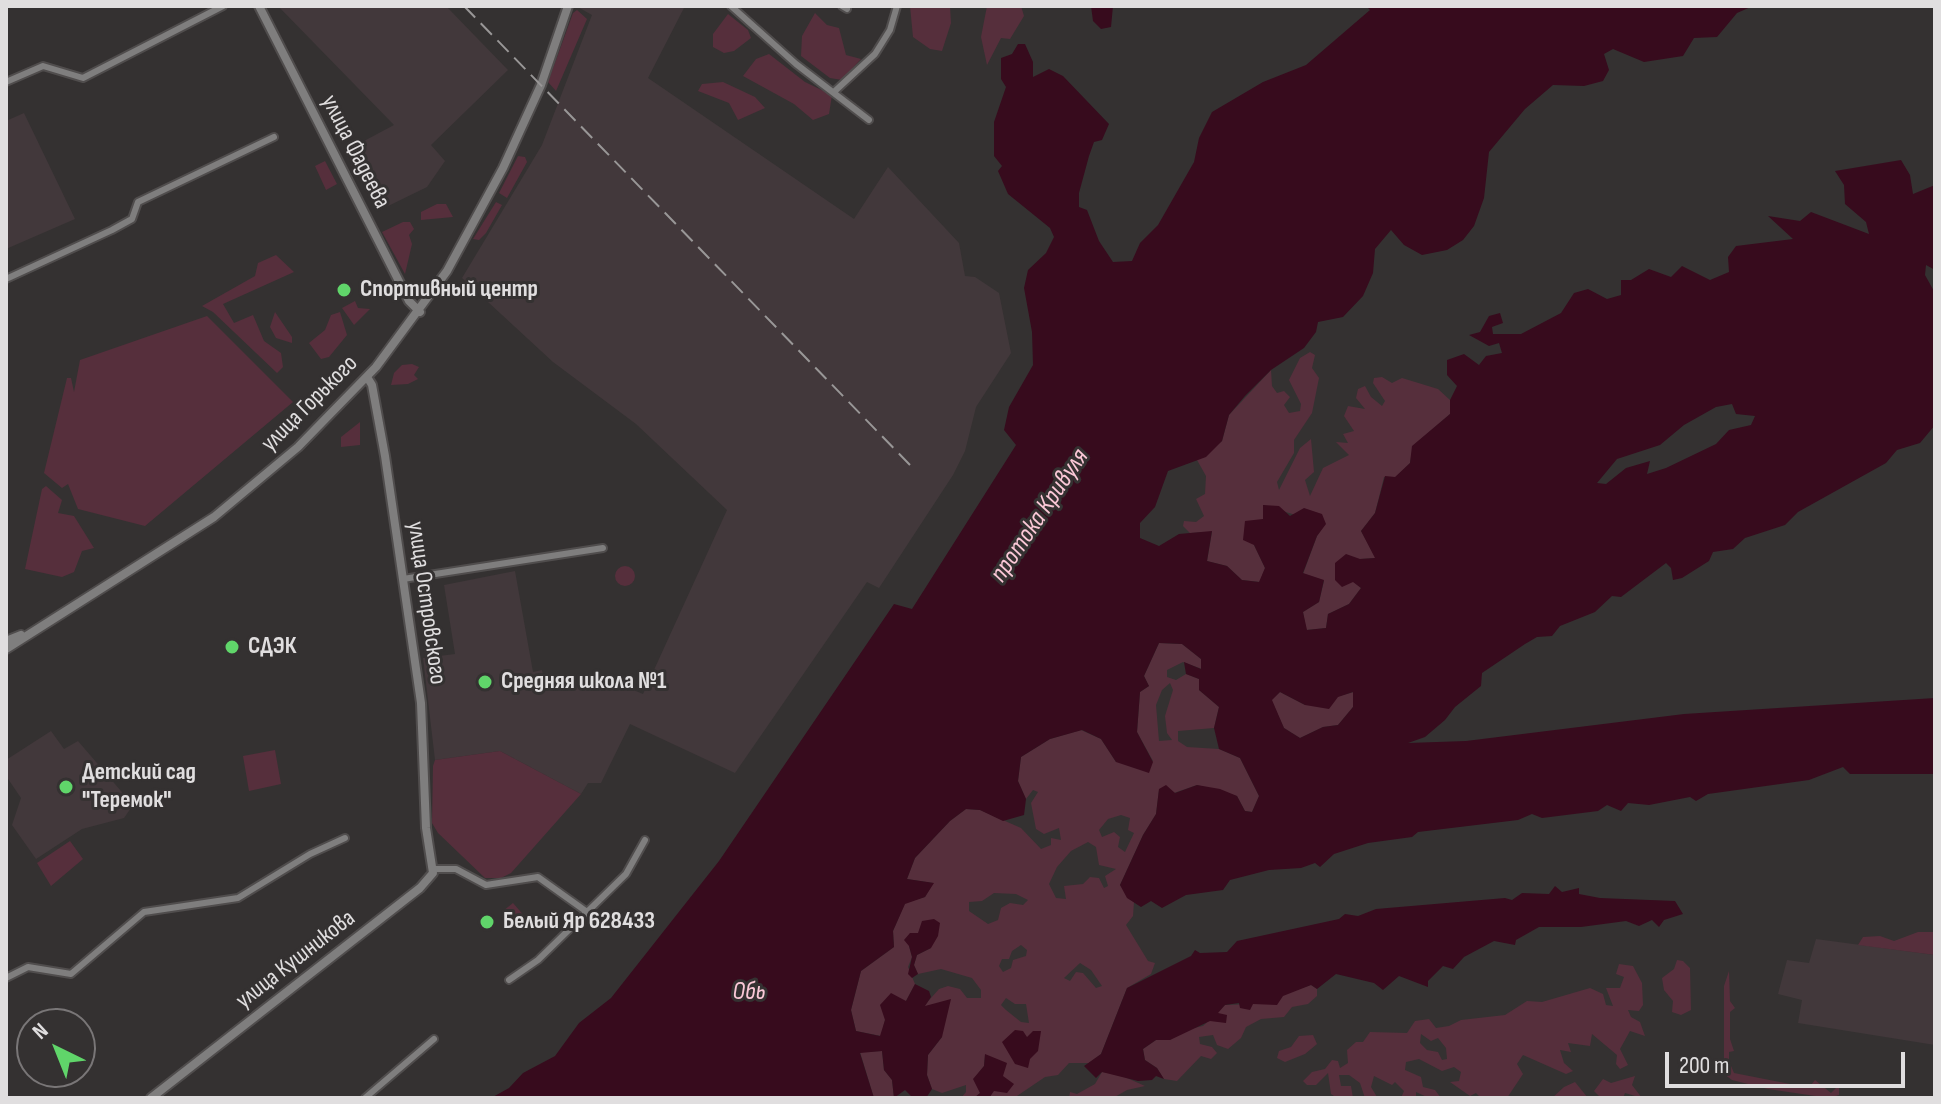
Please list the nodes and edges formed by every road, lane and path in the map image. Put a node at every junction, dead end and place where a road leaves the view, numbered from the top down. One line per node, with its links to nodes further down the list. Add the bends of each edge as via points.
1 (223, 6): 6 (street, via 83,78 43,66)
2 (259, 6): 11 (street, улица Фадеева, via 409,301)
3 (568, 6): 11 (street, улица Горького, via 523,130)
4 (731, 6): 7 (street)
5 (897, 6): 7 (street, via 875,54)
6 (6, 82)
7 (835, 91): 8 (street)
8 (869, 120)
9 (274, 137): 10 (street, via 138,202 132,219 112,230)
10 (6, 279)
11 (420, 312): 12 (street, улица Горького)
12 (367, 377): 14 (street, улица Островского); 15 (street, улица Горького, via 298,447 214,517)
13 (603, 548): 14 (street)
14 (403, 579): 20 (street, улица Островского, via 422,717)
15 (40, 627): 16 (street, улица Горького); 17 (street, улица Горького)
16 (6, 641)
17 (6, 649)
18 (345, 838): 22 (street, via 238,898 144,912 71,974 28,967)
19 (645, 840): 21 (street, via 626,874)
20 (433, 869): 21 (street, via 456,869 486,885 527,876 544,881); 25 (street, улица Кушникова, via 420,888)
21 (587, 912): 23 (street)
22 (6, 978)
23 (509, 980)
24 (434, 1039): 26 (street)
25 (151, 1098)
26 (365, 1098)

